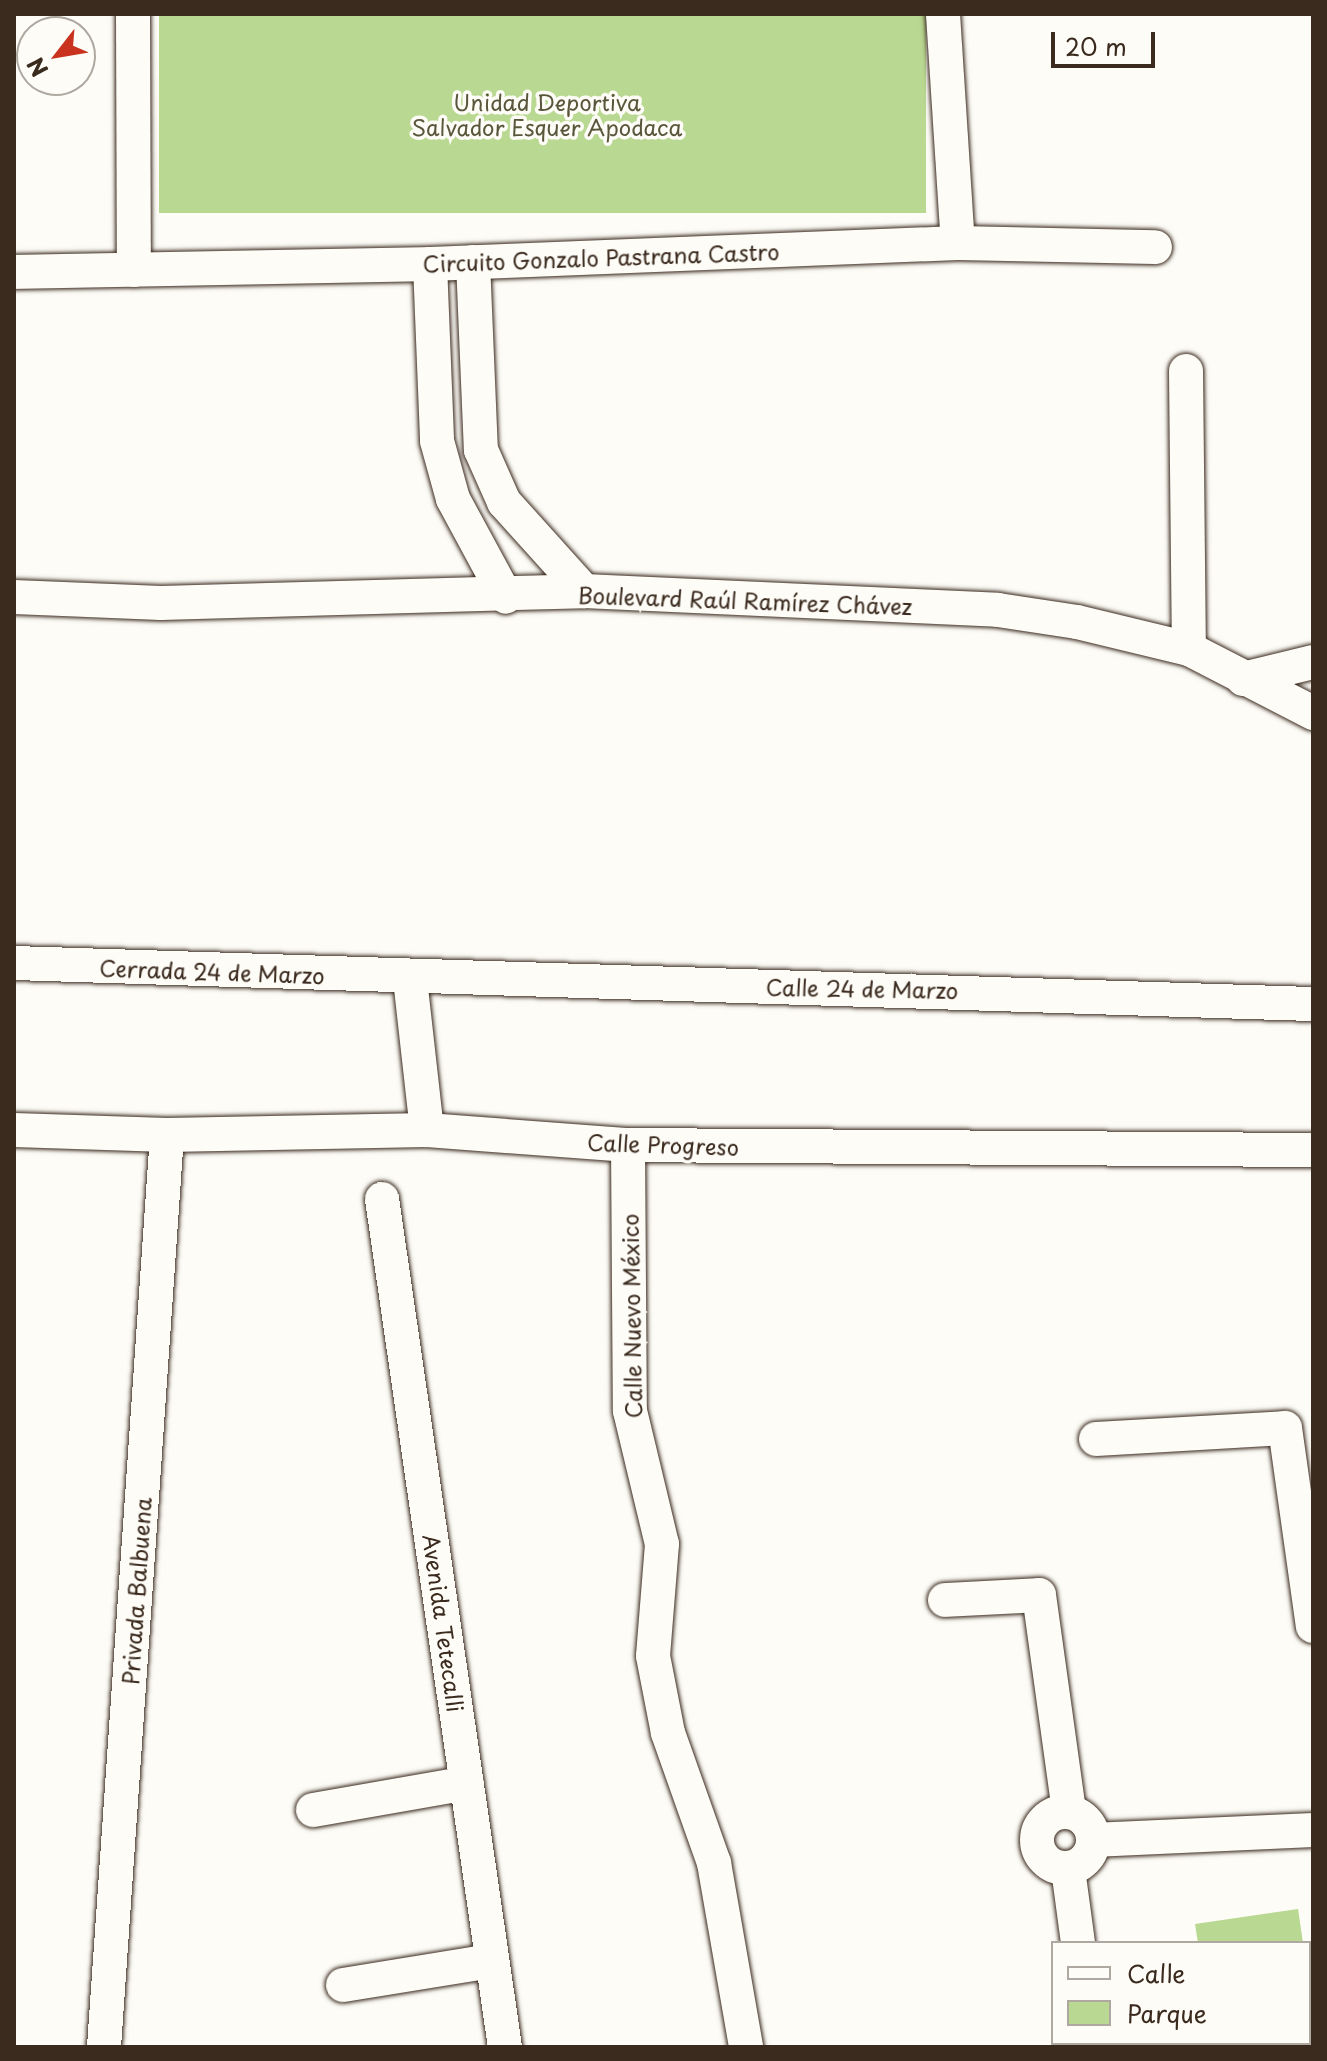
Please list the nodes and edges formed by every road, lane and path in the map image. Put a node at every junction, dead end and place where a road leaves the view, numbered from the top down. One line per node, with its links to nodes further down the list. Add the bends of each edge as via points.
1 (133, 14): 7 (street)
2 (943, 14): 3 (street)
3 (958, 243): 4 (street, Circuito Gonzalo Pastrana Castro); 5 (street, Circuito Gonzalo Pastrana Castro)
4 (1155, 247)
5 (473, 262): 6 (street, Circuito Gonzalo Pastrana Castro); 10 (street, via 481,450 504,502)
6 (430, 264): 7 (street, Circuito Gonzalo Pastrana Castro); 12 (street, via 437,441 453,499)
7 (134, 270): 8 (street, Circuito Gonzalo Pastrana Castro)
8 (14, 272)
9 (1186, 371): 13 (street)
10 (584, 591): 12 (street, Boulevard Raúl Ramírez Chávez); 13 (street, Boulevard Raúl Ramírez Chávez, via 998,610 1077,622)
11 (14, 597): 12 (street, Boulevard Raúl Ramírez Chávez, via 161,603)
12 (506, 597)
13 (1189, 649): 15 (street, Boulevard Raúl Ramírez Chávez)
14 (1313, 662): 15 (street)
15 (1243, 679): 16 (street, Boulevard Raúl Ramírez Chávez)
16 (1313, 713)
17 (14, 963): 18 (street, Cerrada 24 de Marzo)
18 (410, 979): 19 (street, Calle 24 de Marzo, via 1005,991); 21 (street)
19 (1313, 1004)
20 (14, 1130): 22 (street, Calle Progreso)
21 (427, 1130): 22 (street, Calle Progreso); 23 (street, Calle Progreso)
22 (167, 1135): 38 (street, Privada Balbuena)
23 (628, 1145): 24 (street, Calle Progreso); 40 (street, Calle Nuevo México, via 630,1411 662,1544 653,1656 668,1733 714,1863)
24 (1313, 1150)
25 (382, 1199): 29 (street, Avenida Tetecalli)
26 (1096, 1439): 28 (street, via 1285,1428)
27 (945, 1600): 31 (street, via 1039,1595)
28 (1313, 1626)
29 (467, 1783): 30 (street); 36 (street, Avenida Tetecalli)
30 (313, 1810)
31 (1069, 1812): 33 (street, via 1082,1817); 34 (street, via 1053,1814 1041,1825 1037,1839 1041,1855 1053,1866)
32 (1313, 1830): 33 (street)
33 (1093, 1840): 34 (street, via 1090,1853)
34 (1068, 1869): 35 (street)
35 (1078, 1941)
36 (492, 1961): 37 (street); 39 (street, Avenida Tetecalli)
37 (343, 1985)
38 (104, 2047)
39 (505, 2047)
40 (746, 2047)

